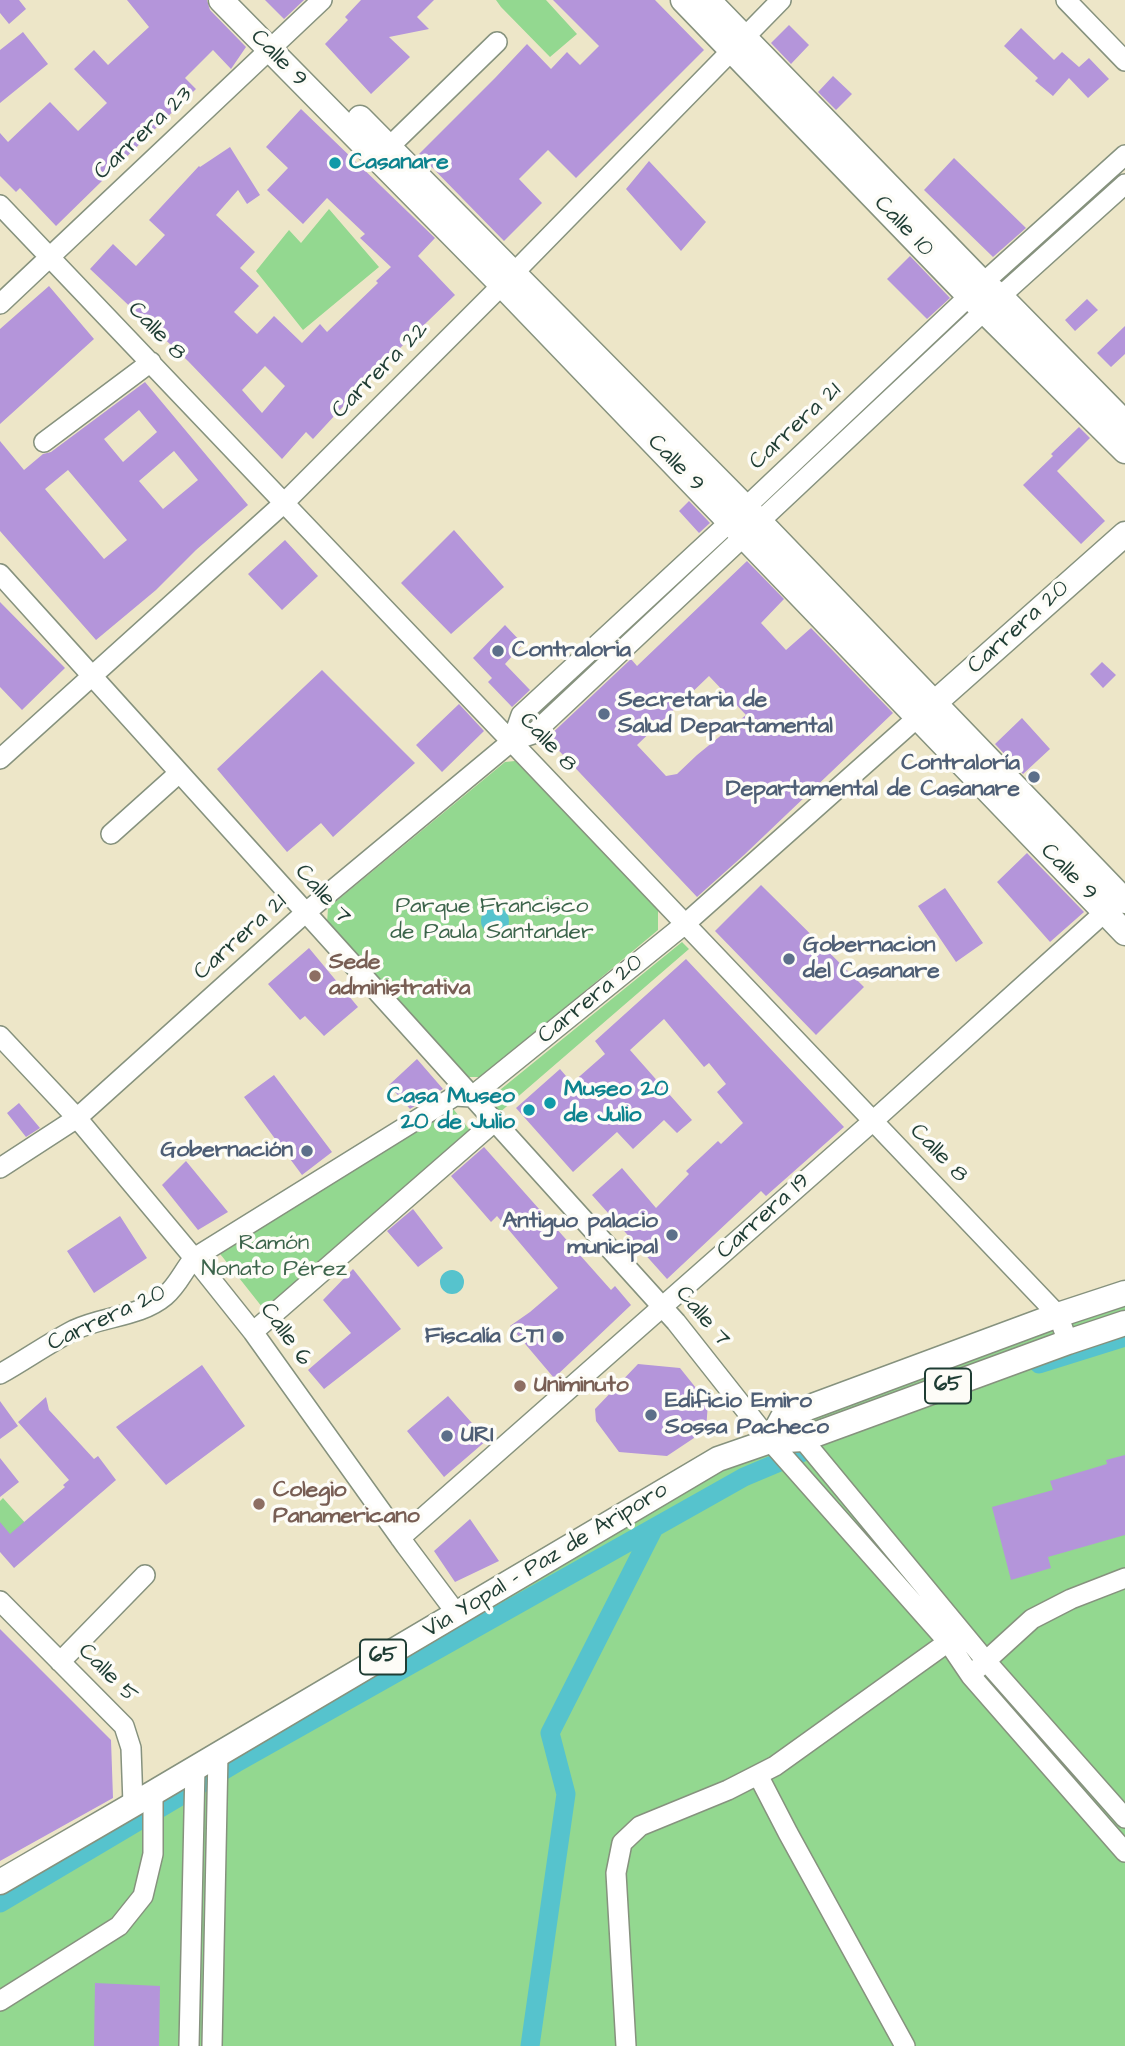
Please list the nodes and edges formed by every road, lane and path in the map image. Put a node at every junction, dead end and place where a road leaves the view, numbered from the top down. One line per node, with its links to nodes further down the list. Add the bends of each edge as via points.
1 (221, 0): 9 (main road, Calle 9)
2 (244, 0): 9 (main road, Calle 9)
3 (322, 0): 9 (street, Carrera 23)
4 (683, 0): 10 (main road, Calle 10)
5 (708, 0): 10 (main road, Calle 10)
6 (780, 0): 10 (street, Carrera 22)
7 (1066, 0): 11 (street)
8 (497, 42): 12 (street)
9 (276, 45): 12 (main road, Calle 9); 16 (street, Carrera 23); 17 (main road, Calle 9)
10 (739, 45): 17 (street, Carrera 22); 18 (main road, Calle 10)
11 (1125, 61)
12 (389, 147): 17 (main road, Calle 9)
13 (1125, 155): 18 (street, Carrera 21)
14 (1125, 184): 18 (street, Carrera 21)
15 (0, 205): 16 (street, Calle 8)
16 (50, 257): 19 (street, Carrera 23); 20 (street, Calle 8)
17 (508, 278): 24 (street, Carrera 22); 25 (main road, Calle 9)
18 (985, 297): 21 (main road, Calle 10); 23 (main road, Calle 10); 25 (street, Carrera 21)
19 (0, 304)
20 (151, 362): 22 (street); 24 (street, Calle 8)
21 (1125, 423)
22 (44, 442)
23 (1125, 451)
24 (284, 503): 28 (street, Carrera 22); 30 (street, Calle 8)
25 (745, 522): 29 (main road, Calle 9); 30 (street, Carrera 21, via 521,715)
26 (1125, 534): 29 (main road, Carrera 20)
27 (0, 574): 28 (street, Calle 7)
28 (92, 677): 31 (street, Carrera 22); 32 (street, Calle 7)
29 (927, 710): 34 (main road, Calle 9); 36 (street, Carrera 20)
30 (512, 741): 35 (street, Carrera 21); 36 (street, Calle 8)
31 (0, 759)
32 (179, 773): 33 (street); 35 (street, Calle 7)
33 (111, 834)
34 (1119, 901): 37 (main road, Calle 9); 41 (street, Carrera 19)
35 (305, 914): 39 (street, Calle 7); 40 (street, Carrera 21)
36 (685, 924): 39 (street, Carrera 20); 41 (street, Calle 8)
37 (1125, 933)
38 (0, 1036): 40 (street, Calle 6)
39 (471, 1097): 42 (street, Calle 7); 44 (street, Carrera 20, via 455,1096)
40 (77, 1118): 43 (street, Carrera 21); 44 (street, Calle 6)
41 (873, 1121): 46 (street, Carrera 19); 47 (street, Calle 8)
42 (494, 1122): 46 (street, Calle 7); 49 (street)
43 (0, 1168)
44 (194, 1258): 49 (street, Calle 6); 51 (street, Carrera 20, via 162,1298 76,1329)
45 (1125, 1293): 47 (main road, 65)
46 (663, 1308): 54 (street, Calle 7); 55 (street, Carrera 19)
47 (1058, 1315): 50 (street); 52 (main road, 65)
48 (1125, 1323): 50 (main road, 65)
49 (253, 1332): 55 (street, Calle 6)
50 (1068, 1342): 53 (main road, 65)
51 (0, 1374)
52 (783, 1417): 53 (street); 54 (main road)
53 (803, 1439): 54 (main road, 65); 61 (street)
54 (771, 1442): 59 (main road, Via Yopal - Paz de Ariporo / 65, via 718,1460); 60 (street, Calle 7)
55 (400, 1538): 59 (street, Calle 6)
56 (145, 1575): 62 (street)
57 (1125, 1578): 61 (street, via 1032,1619)
58 (0, 1601): 62 (street, Calle 5)
59 (457, 1614): 64 (main road, Via Yopal - Paz de Ariporo / 65)
60 (948, 1642): 63 (street, Calle 7); 66 (street)
61 (986, 1661): 63 (street); 68 (street)
62 (60, 1662): 67 (street, Calle 5, via 124,1726)
63 (971, 1676): 69 (street, Calle 7)
64 (218, 1755): 65 (main road, Via Yopal - Paz de Ariporo / 65); 73 (street)
65 (195, 1768): 67 (main road, Via Yopal - Paz de Ariporo / 65); 72 (street)
66 (758, 1775): 74 (street, via 640,1826 622,1843 616,1873); 75 (street)
67 (147, 1797): 70 (main road, Via Yopal - Paz de Ariporo / 65); 71 (street, Calle 5, via 153,1854 143,1896 119,1926)
68 (1125, 1818)
69 (1125, 1852)
70 (0, 1882)
71 (0, 2001)
72 (189, 2046)
73 (212, 2046)
74 (626, 2046)
75 (905, 2046)

